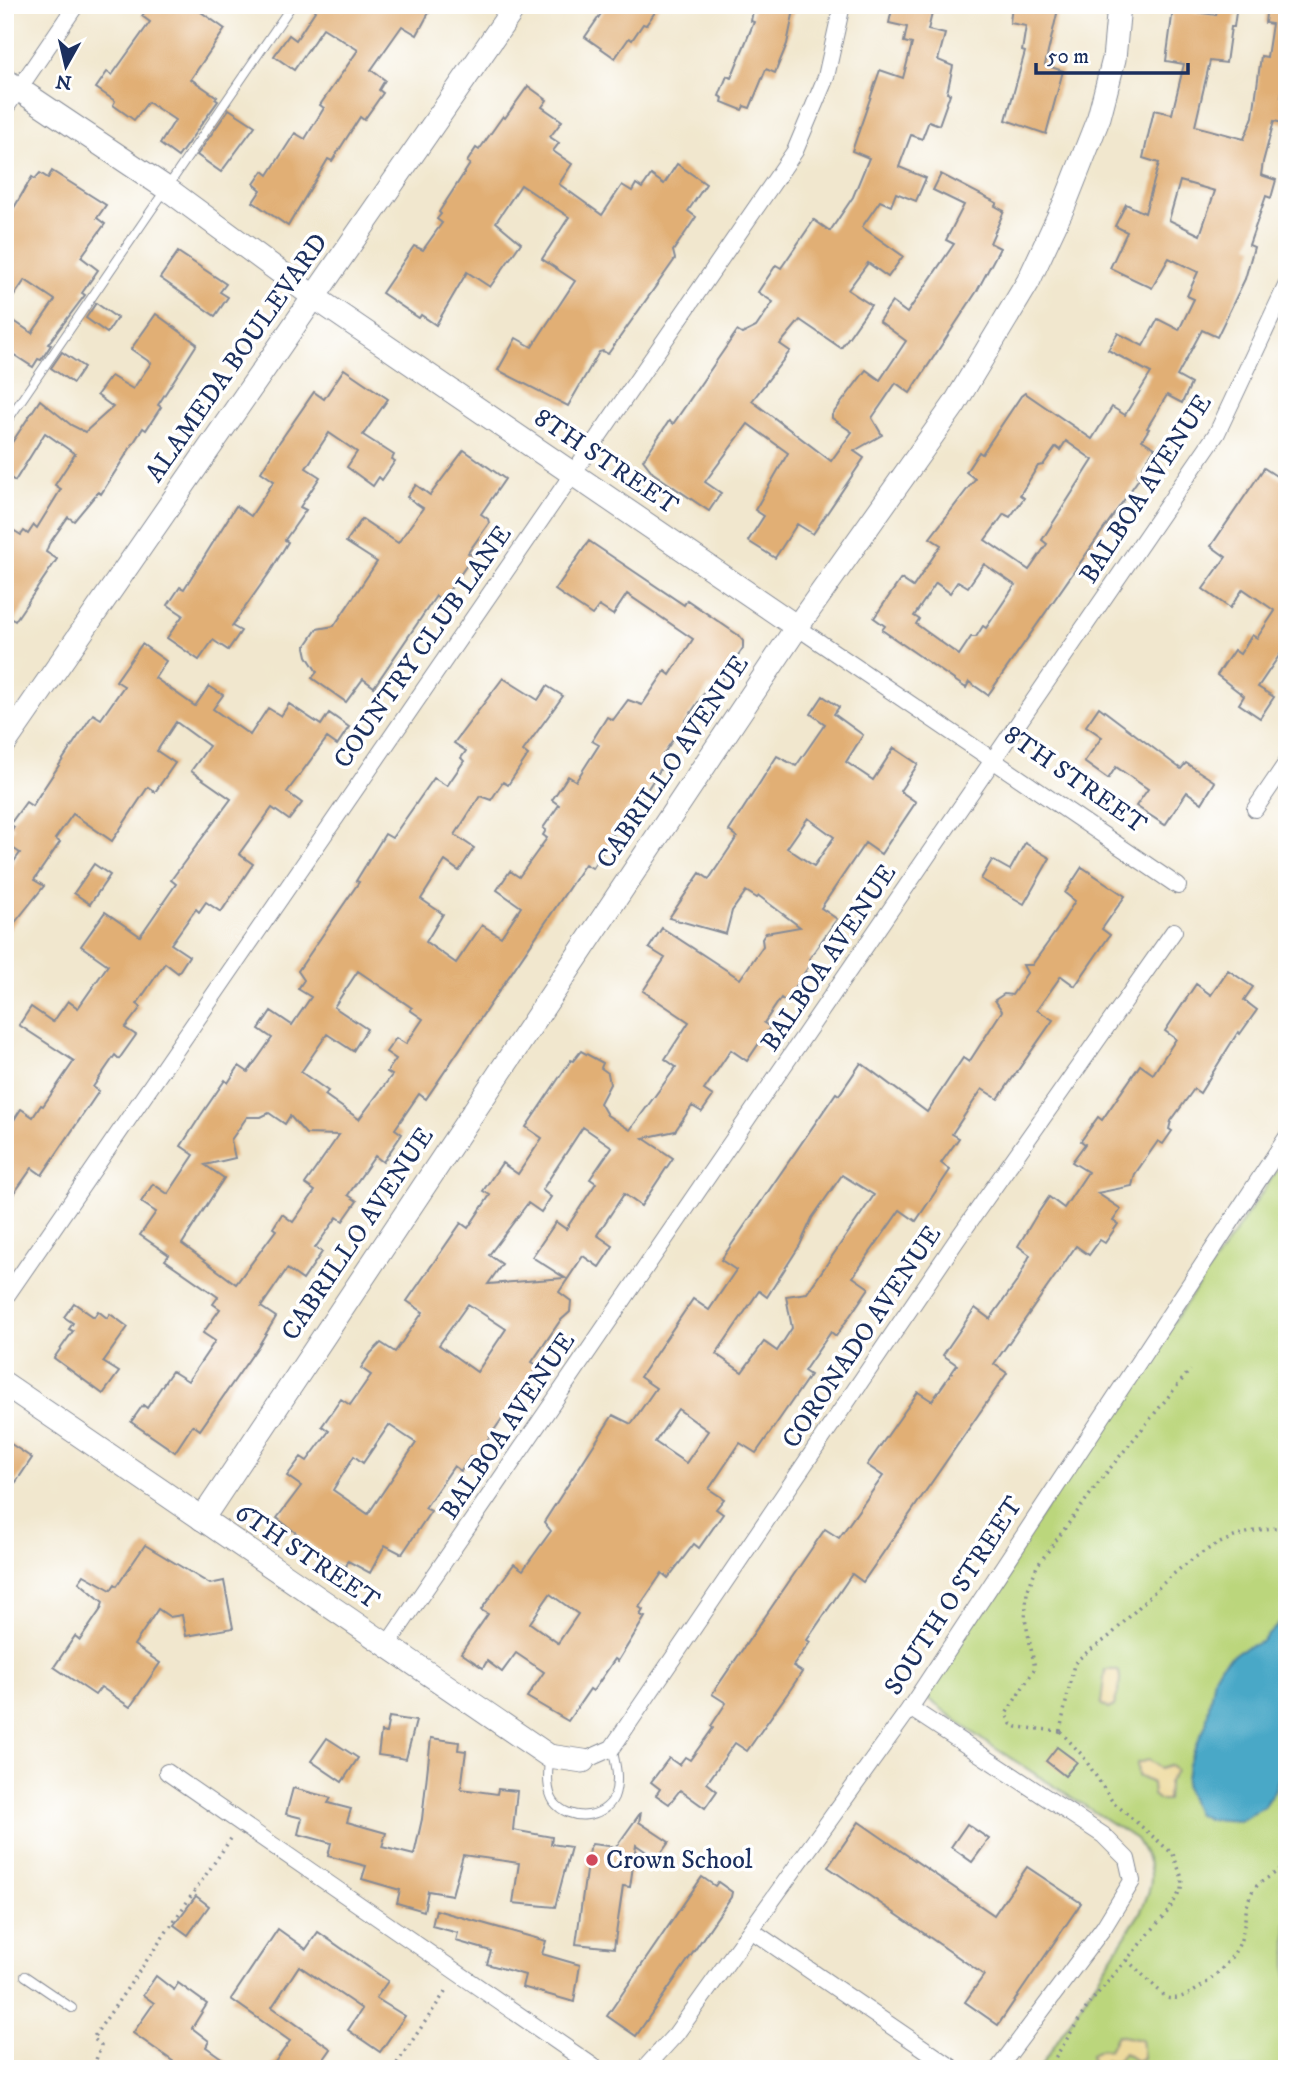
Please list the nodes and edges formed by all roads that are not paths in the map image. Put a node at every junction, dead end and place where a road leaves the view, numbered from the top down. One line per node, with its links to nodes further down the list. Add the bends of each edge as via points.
1 (76, 5): 6 (street)
2 (292, 5): 8 (lane)
3 (516, 5): 10 (street, ALAMEDA BOULEVARD)
4 (842, 5): 12 (street, COUNTRY CLUB LANE, via 826,77 795,151)
5 (1119, 5): 13 (street, CABRILLO AVENUE, via 1114,59 1099,117 1028,282 954,405)
6 (12, 84): 7 (street); 8 (street, 8TH STREET)
7 (5, 109)
8 (166, 188): 10 (street, 8TH STREET); 11 (lane)
9 (1287, 284): 15 (street, BALBOA AVENUE, via 1217,433)
10 (314, 297): 12 (street, 8TH STREET); 14 (street, ALAMEDA BOULEVARD)
11 (5, 424)
12 (573, 473): 13 (street, 8TH STREET); 21 (street, COUNTRY CLUB LANE)
13 (797, 627): 15 (street, 8TH STREET); 23 (street, CABRILLO AVENUE)
14 (8, 735)
15 (996, 759): 18 (street, 8TH STREET); 24 (street, BALBOA AVENUE)
16 (1287, 762): 17 (street)
17 (1255, 809)
18 (1178, 886)
19 (1174, 931): 26 (street, CORONADO AVENUE, via 956,1241)
20 (1287, 1137): 25 (street, SOUTH O STREET)
21 (5, 1298)
22 (5, 1384): 23 (street, 6TH STREET)
23 (202, 1519): 24 (street, 6TH STREET)
24 (387, 1645): 27 (street, 6TH STREET)
25 (910, 1708): 30 (street, SOUTH O STREET); 36 (street, via 1103,1835 1127,1859 1132,1881 1125,1893)
26 (612, 1748): 27 (lane, via 617,1782 610,1805 579,1816 554,1802 548,1780); 28 (street)
27 (549, 1756): 28 (street, 6TH STREET)
28 (583, 1761)
29 (167, 1772): 33 (street)
30 (751, 1930): 34 (street, SOUTH O STREET, via 677,2034); 35 (street)
31 (25, 1976): 32 (lane)
32 (72, 2008)
33 (597, 2069)
34 (644, 2069)
35 (954, 2069)
36 (998, 2069)

